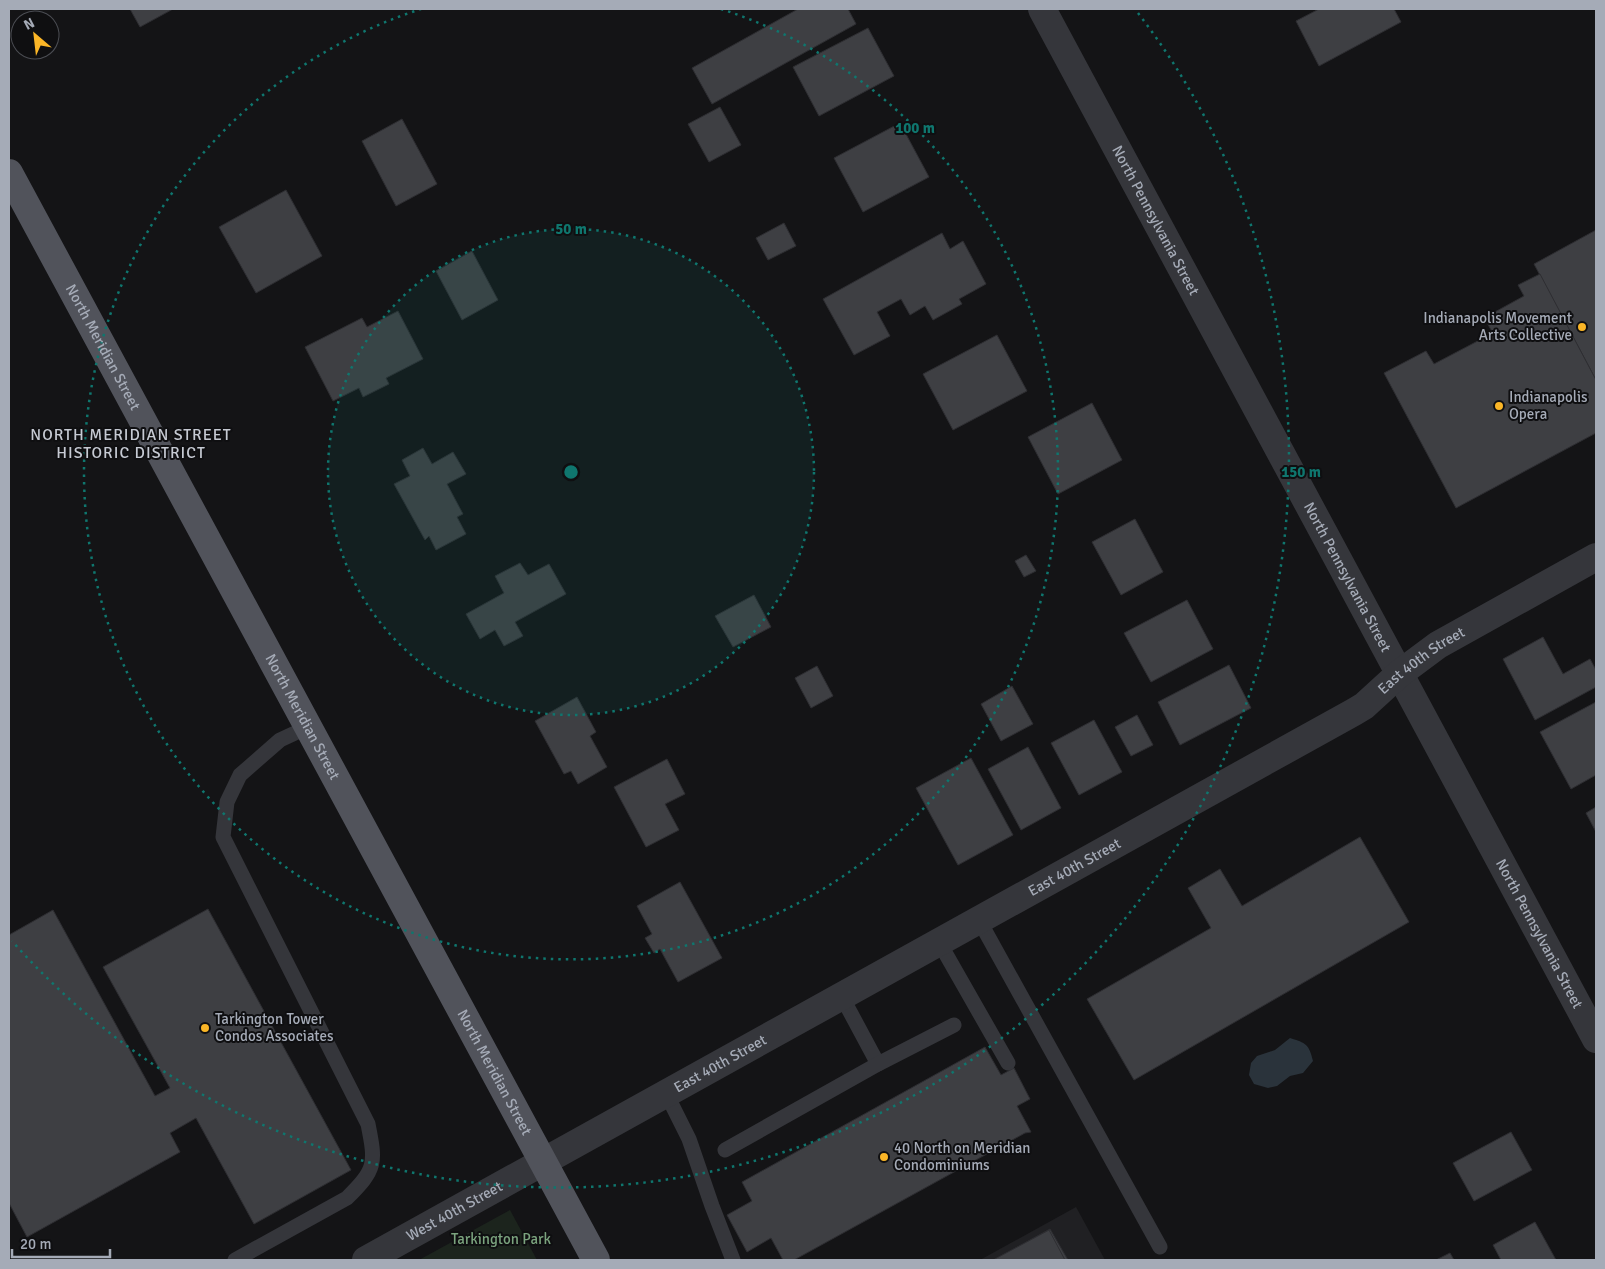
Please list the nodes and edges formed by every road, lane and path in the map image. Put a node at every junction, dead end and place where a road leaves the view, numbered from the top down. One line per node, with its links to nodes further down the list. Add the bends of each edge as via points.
1 (1042, 9): 4 (street, North Pennsylvania Street)
2 (9, 173): 5 (main road, North Meridian Street)
3 (1596, 557): 4 (street, East 40th Street, via 1438,645)
4 (1399, 674): 6 (street, East 40th Street, via 1354,712); 10 (street, North Pennsylvania Street)
5 (308, 726): 15 (main road, North Meridian Street); 17 (lane, via 280,740 240,775 227,802 224,837 368,1124 373,1151 372,1168 362,1184 347,1198)
6 (979, 920): 7 (street, East 40th Street); 16 (lane)
7 (939, 942): 8 (street, East 40th Street); 11 (lane)
8 (841, 995): 12 (lane); 13 (street, East 40th Street)
9 (954, 1024): 12 (lane)
10 (1596, 1039)
11 (1008, 1063)
12 (878, 1064): 14 (lane)
13 (666, 1093): 15 (street, East 40th Street); 20 (lane, via 689,1139)
14 (726, 1150)
15 (543, 1161): 18 (street, West 40th Street); 19 (main road, North Meridian Street)
16 (1160, 1246)
17 (235, 1260)
18 (366, 1260)
19 (596, 1260)
20 (733, 1260)

